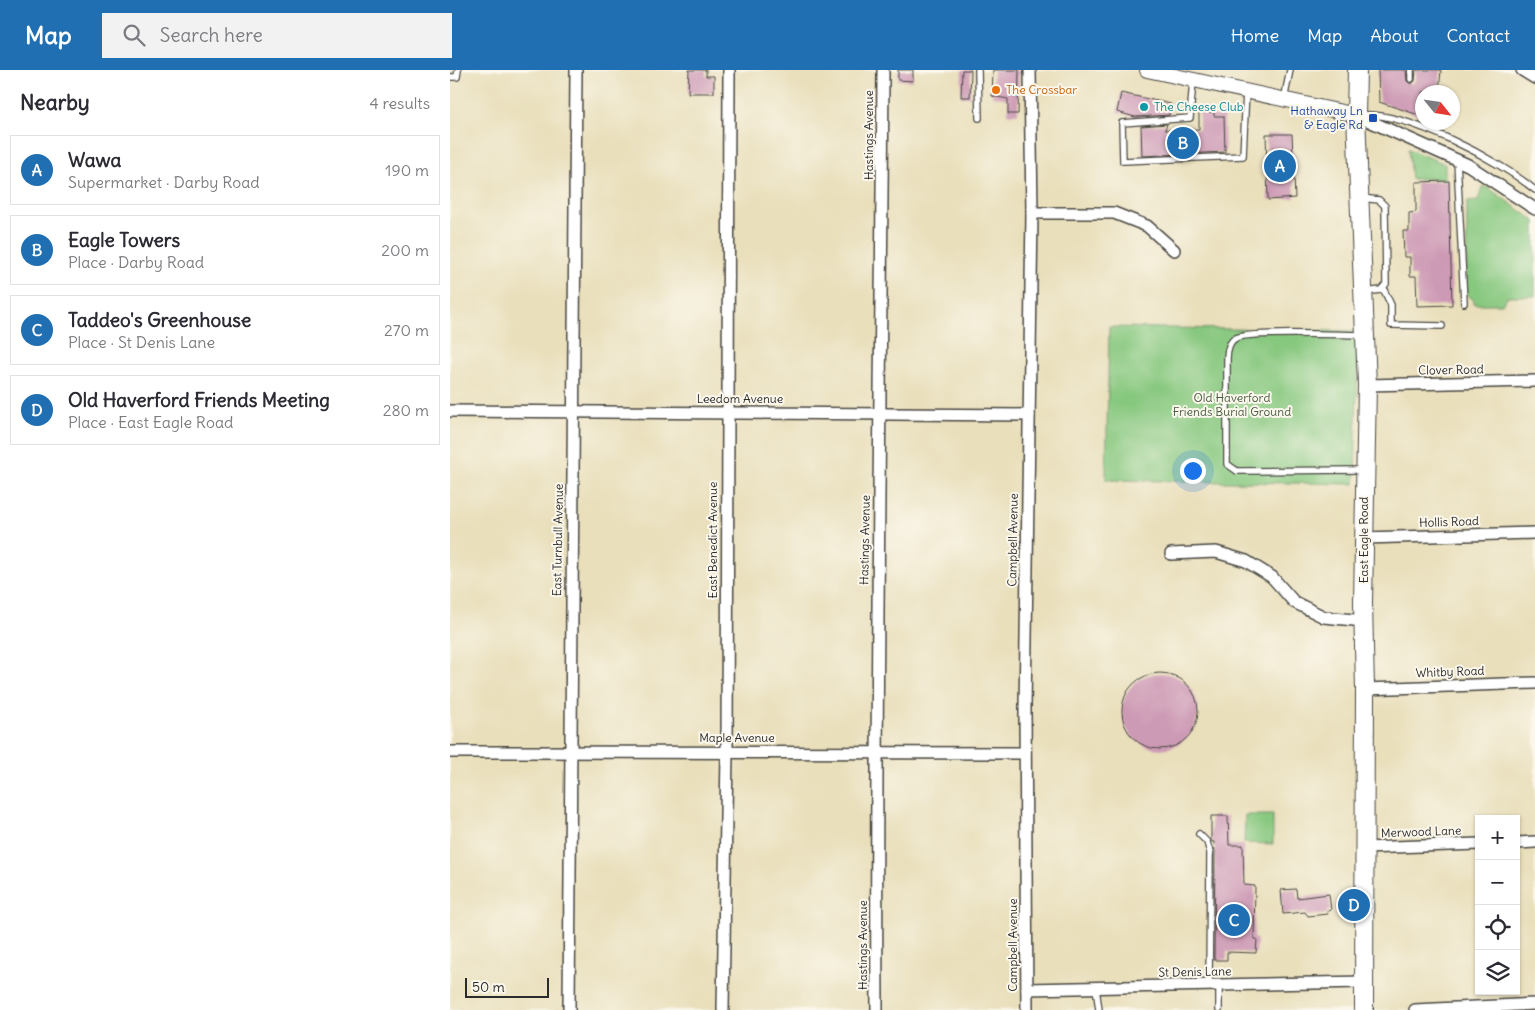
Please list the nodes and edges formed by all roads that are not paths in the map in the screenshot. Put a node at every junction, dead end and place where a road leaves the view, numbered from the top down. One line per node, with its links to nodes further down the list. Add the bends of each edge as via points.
1 (458, 70): 12 (lane, via 458,77)
2 (576, 70): 34 (street, East Turnbull Avenue)
3 (729, 70): 35 (street, East Benedict Avenue)
4 (883, 70): 36 (street, Hastings Avenue)
5 (978, 70): 19 (lane)
6 (1030, 70): 24 (street, Campbell Avenue)
7 (1147, 70): 15 (street)
8 (1290, 70): 17 (lane)
9 (1356, 70): 18 (main road, East Eagle Road)
10 (1411, 70): 14 (lane)
11 (1522, 70): 13 (street)
12 (450, 77)
13 (1535, 78)
14 (1411, 79)
15 (1194, 80): 16 (street); 16 (lane, via 1190,118 1122,123 1123,161 1243,156)
16 (1246, 92): 17 (street)
17 (1284, 100): 18 (street)
18 (1356, 115): 20 (street); 21 (lane, via 1381,114 1418,126 1475,152); 22 (main road, East Eagle Road)
19 (979, 118)
20 (1458, 160): 23 (street); 28 (lane)
21 (1535, 190)
22 (1359, 198): 26 (lane, via 1379,200 1385,206 1386,284); 27 (main road, East Eagle Road)
23 (1535, 209)
24 (1032, 213): 25 (street, via 1114,213 1147,226); 37 (street, Campbell Avenue)
25 (1174, 250)
26 (1383, 288): 27 (lane); 29 (lane, via 1391,305 1390,325)
27 (1363, 292): 30 (main road, East Eagle Road)
28 (1464, 302)
29 (1442, 326)
30 (1365, 334): 32 (main road, East Eagle Road); 38 (lane, via 1236,337 1231,342 1227,358 1227,464 1237,471)
31 (1535, 381): 32 (street, Clover Road)
32 (1367, 385): 38 (main road, East Eagle Road)
33 (450, 411): 34 (street, Leedom Avenue)
34 (574, 412): 35 (street, Leedom Avenue); 46 (street, East Turnbull Avenue)
35 (726, 412): 36 (street, Leedom Avenue); 47 (street, East Benedict Avenue)
36 (881, 413): 37 (street, Leedom Avenue); 48 (street, Hastings Avenue)
37 (1029, 416): 49 (street, Campbell Avenue)
38 (1364, 470): 40 (main road, East Eagle Road)
39 (1535, 533): 40 (street, Hollis Road)
40 (1365, 538): 42 (main road, East Eagle Road)
41 (1171, 554): 42 (street, via 1216,552 1246,561 1272,577 1294,602 1324,617)
42 (1364, 621): 44 (main road, East Eagle Road)
43 (1535, 683): 44 (street, Whitby Road)
44 (1366, 689): 54 (main road, East Eagle Road)
45 (450, 752): 46 (street, Maple Avenue)
46 (570, 752): 47 (street, Maple Avenue); 61 (street, East Turnbull Avenue)
47 (726, 752): 48 (street, Maple Avenue); 62 (street, East Benedict Avenue)
48 (875, 752): 49 (street, Maple Avenue); 63 (street, Hastings Avenue)
49 (1025, 753): 58 (street, Campbell Avenue)
50 (1199, 834): 56 (lane, via 1207,842 1210,853)
51 (1535, 842): 52 (street)
52 (1520, 843)
53 (1475, 844): 54 (street, Merwood Lane)
54 (1364, 848): 55 (main road, East Eagle Road)
55 (1364, 982): 56 (street, St Denis Lane); 67 (main road, East Eagle Road)
56 (1214, 985): 57 (street, St Denis Lane); 66 (lane)
57 (1096, 988): 58 (street, St Denis Lane); 65 (lane)
58 (1027, 989): 64 (street, Campbell Avenue)
59 (1535, 1004): 60 (street)
60 (1517, 1008): 68 (street)
61 (569, 1010)
62 (723, 1010)
63 (877, 1010)
64 (1026, 1010)
65 (1099, 1010)
66 (1219, 1010)
67 (1364, 1010)
68 (1415, 1010)

